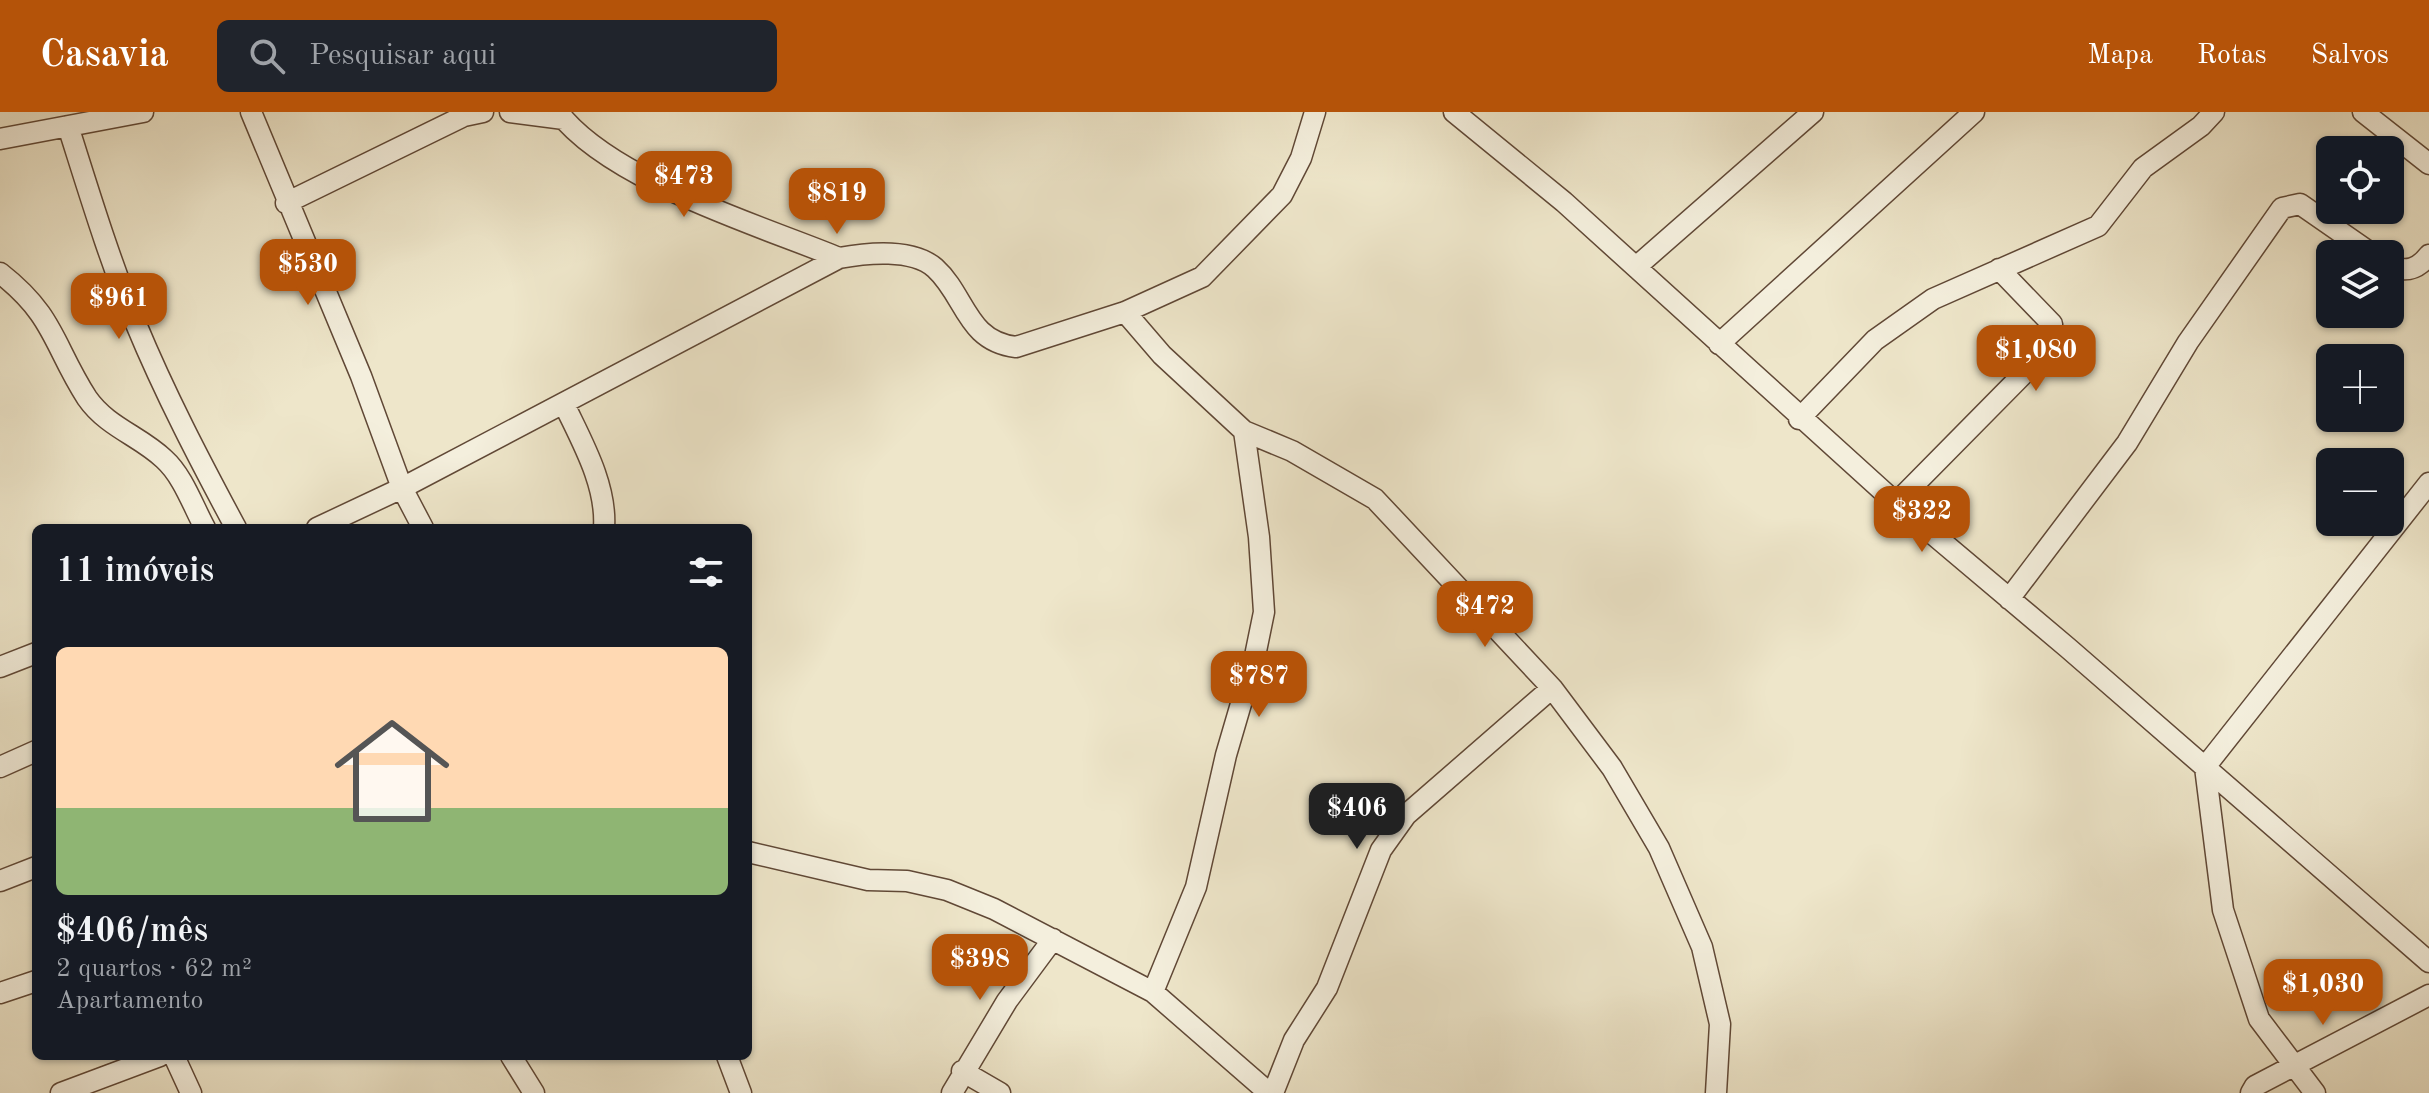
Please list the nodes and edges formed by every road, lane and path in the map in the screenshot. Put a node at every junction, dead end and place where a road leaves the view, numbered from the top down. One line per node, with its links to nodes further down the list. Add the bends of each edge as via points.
1 (143, 112): 12 (street)
2 (251, 112): 15 (street)
3 (483, 112): 15 (street, via 464,116)
4 (510, 112): 11 (street)
5 (1315, 112): 23 (street, via 1282,195 1202,277)
6 (1454, 112): 19 (street)
7 (1813, 112): 19 (street)
8 (1974, 112): 24 (street)
9 (2214, 112): 20 (street, via 2143,168 2098,226)
10 (2363, 112): 14 (street)
11 (561, 116): 18 (street, via 614,160 652,182)
12 (68, 126): 13 (street); 32 (street, via 136,324 179,421)
13 (0, 139)
14 (2429, 164)
15 (286, 203): 29 (street, via 361,376)
16 (2352, 240): 36 (street, via 2300,204 2282,208 2188,342 2127,443)
17 (2429, 255): 21 (street, via 2421,266)
18 (839, 258): 23 (street, via 865,253 914,258 935,268 974,324 996,345 1016,347); 25 (street)
19 (1636, 267): 24 (street)
20 (1999, 269): 26 (street, via 1933,299 1875,340); 30 (street, via 2052,324 2053,344)
21 (2404, 271)
22 (0, 273): 31 (street, via 46,318 88,400 120,431 166,460)
23 (1125, 312): 27 (street, via 1162,355)
24 (1719, 344): 26 (street)
25 (564, 404): 29 (street); 35 (street, via 592,464)
26 (1799, 419): 30 (street)
27 (1244, 431): 39 (street, via 1292,451 1375,499); 49 (street, via 1264,612 1196,887)
28 (2429, 483): 42 (street)
29 (402, 488): 33 (street); 34 (street)
30 (1896, 503): 36 (street)
31 (203, 524)
32 (234, 524)
33 (326, 524)
34 (421, 524)
35 (604, 524)
36 (2009, 599): 42 (street)
37 (32, 655): 38 (street)
38 (0, 667)
39 (1552, 688): 64 (street, via 1406,815 1381,850 1327,988 1294,1040); 65 (street, via 1620,781 1659,848 1702,947 1720,1024)
40 (32, 753): 41 (street)
41 (0, 767)
42 (2205, 767): 47 (street); 56 (street, via 2223,910 2259,1019)
43 (752, 853): 46 (street, via 868,880 947,890)
44 (32, 869): 45 (street)
45 (0, 881)
46 (1053, 939): 49 (street); 57 (street)
47 (2427, 959)
48 (32, 982): 50 (street)
49 (1153, 992): 64 (street)
50 (0, 993)
51 (2429, 995): 56 (street)
52 (149, 1060): 58 (street)
53 (176, 1060): 59 (street)
54 (513, 1060): 60 (street)
55 (729, 1060): 61 (street)
56 (2295, 1067): 66 (street); 67 (street)
57 (962, 1071): 62 (street); 63 (street)
58 (61, 1093)
59 (191, 1093)
60 (534, 1093)
61 (741, 1093)
62 (952, 1093)
63 (1000, 1093)
64 (1271, 1093)
65 (1716, 1093)
66 (2251, 1093)
67 (2315, 1093)

